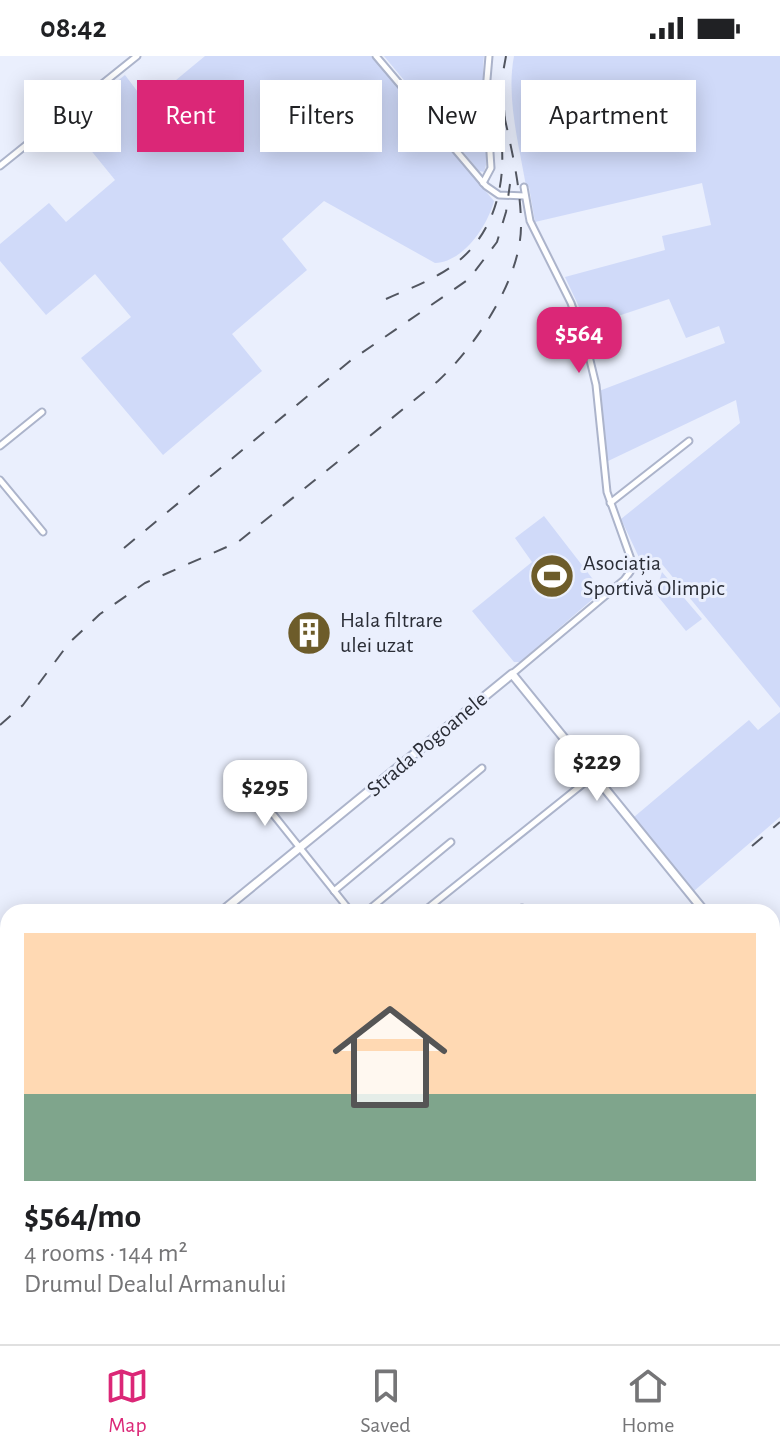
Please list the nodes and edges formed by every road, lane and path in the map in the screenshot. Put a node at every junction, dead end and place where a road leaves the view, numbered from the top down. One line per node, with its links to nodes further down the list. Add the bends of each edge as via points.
1 (137, 56): 4 (street)
2 (376, 56): 5 (street)
3 (489, 56): 5 (street, via 491,168)
4 (0, 166)
5 (483, 183): 7 (street, via 502,196)
6 (524, 187): 7 (street)
7 (525, 196): 12 (street, via 530,221 571,303 589,356)
8 (42, 412): 10 (street)
9 (689, 441): 12 (street)
10 (0, 446)
11 (0, 480): 13 (street)
12 (610, 503): 14 (street, Strada Pogoanele, via 631,557 630,572)
13 (43, 532)
14 (512, 674): 16 (street); 19 (street, Strada Pogoanele)
15 (482, 768): 20 (street)
16 (594, 775): 24 (street); 25 (street)
17 (253, 789): 19 (street)
18 (451, 842): 23 (street)
19 (300, 849): 20 (street); 21 (street, Strada Pogoanele)
20 (334, 891): 22 (street)
21 (231, 904)
22 (345, 904)
23 (376, 904)
24 (433, 904)
25 (699, 904)

